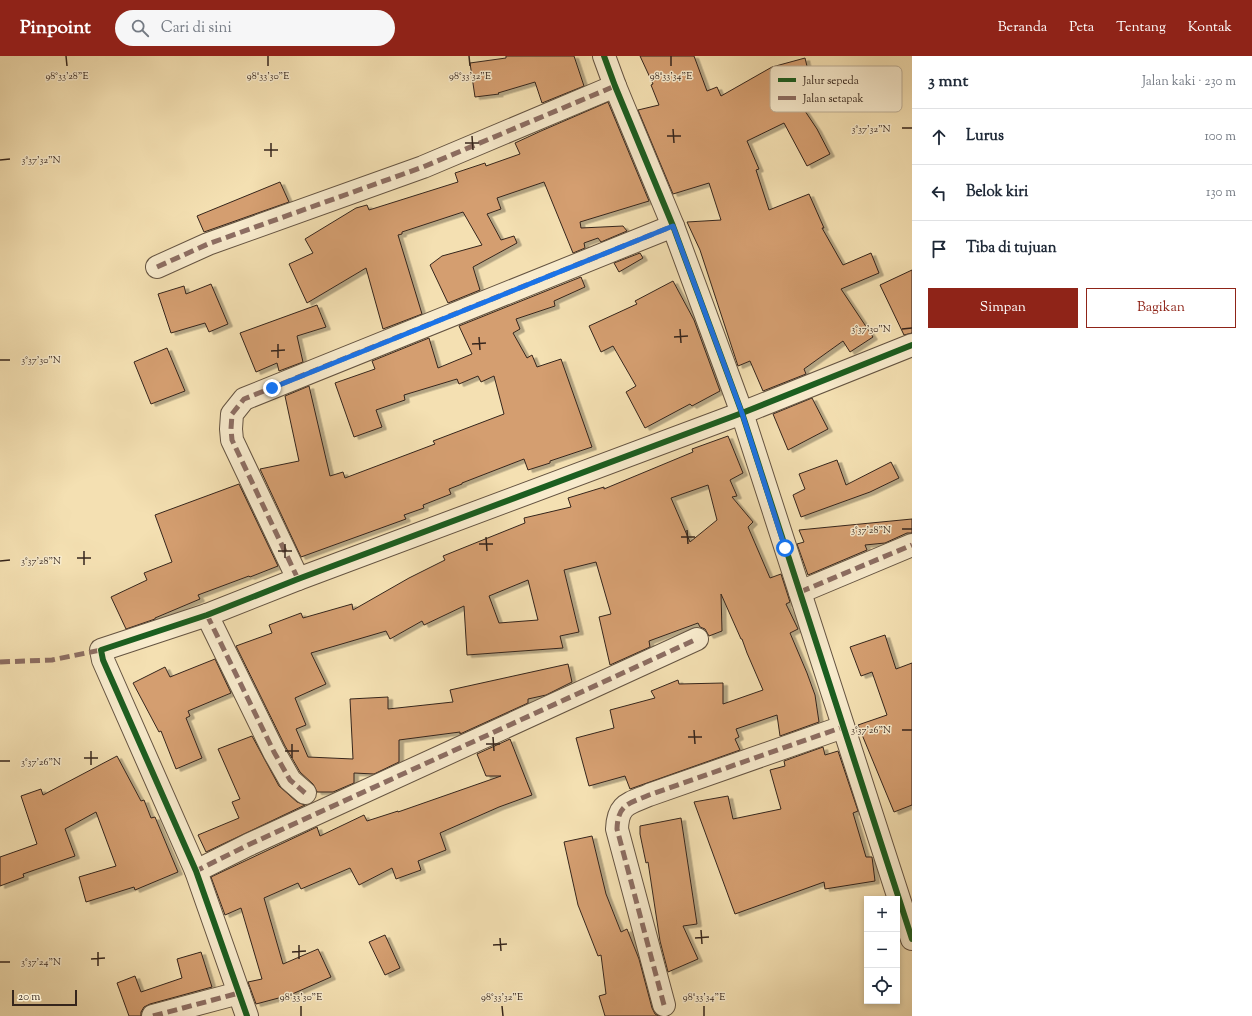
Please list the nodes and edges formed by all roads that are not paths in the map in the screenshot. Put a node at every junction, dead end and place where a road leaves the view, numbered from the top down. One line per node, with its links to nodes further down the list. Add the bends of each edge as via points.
1 (604, 56): 2 (street)
2 (615, 86): 3 (street); 4 (street, via 423,167 208,244)
3 (673, 226): 6 (street); 8 (street, via 244,399 232,414 232,440)
4 (157, 267)
5 (912, 345): 6 (street)
6 (742, 413): 8 (street); 9 (street)
7 (912, 545): 9 (street)
8 (298, 579): 10 (street)
9 (800, 592): 12 (street)
10 (207, 616): 13 (street, via 274,752 290,780); 14 (street, via 101,650 103,660)
11 (697, 639): 14 (street)
12 (843, 727): 15 (street); 17 (street, via 649,795 620,810 618,829)
13 (305, 793)
14 (196, 871): 16 (street)
15 (912, 939)
16 (239, 993): 18 (street); 19 (street)
17 (664, 1005)
18 (153, 1016)
19 (247, 1016)

